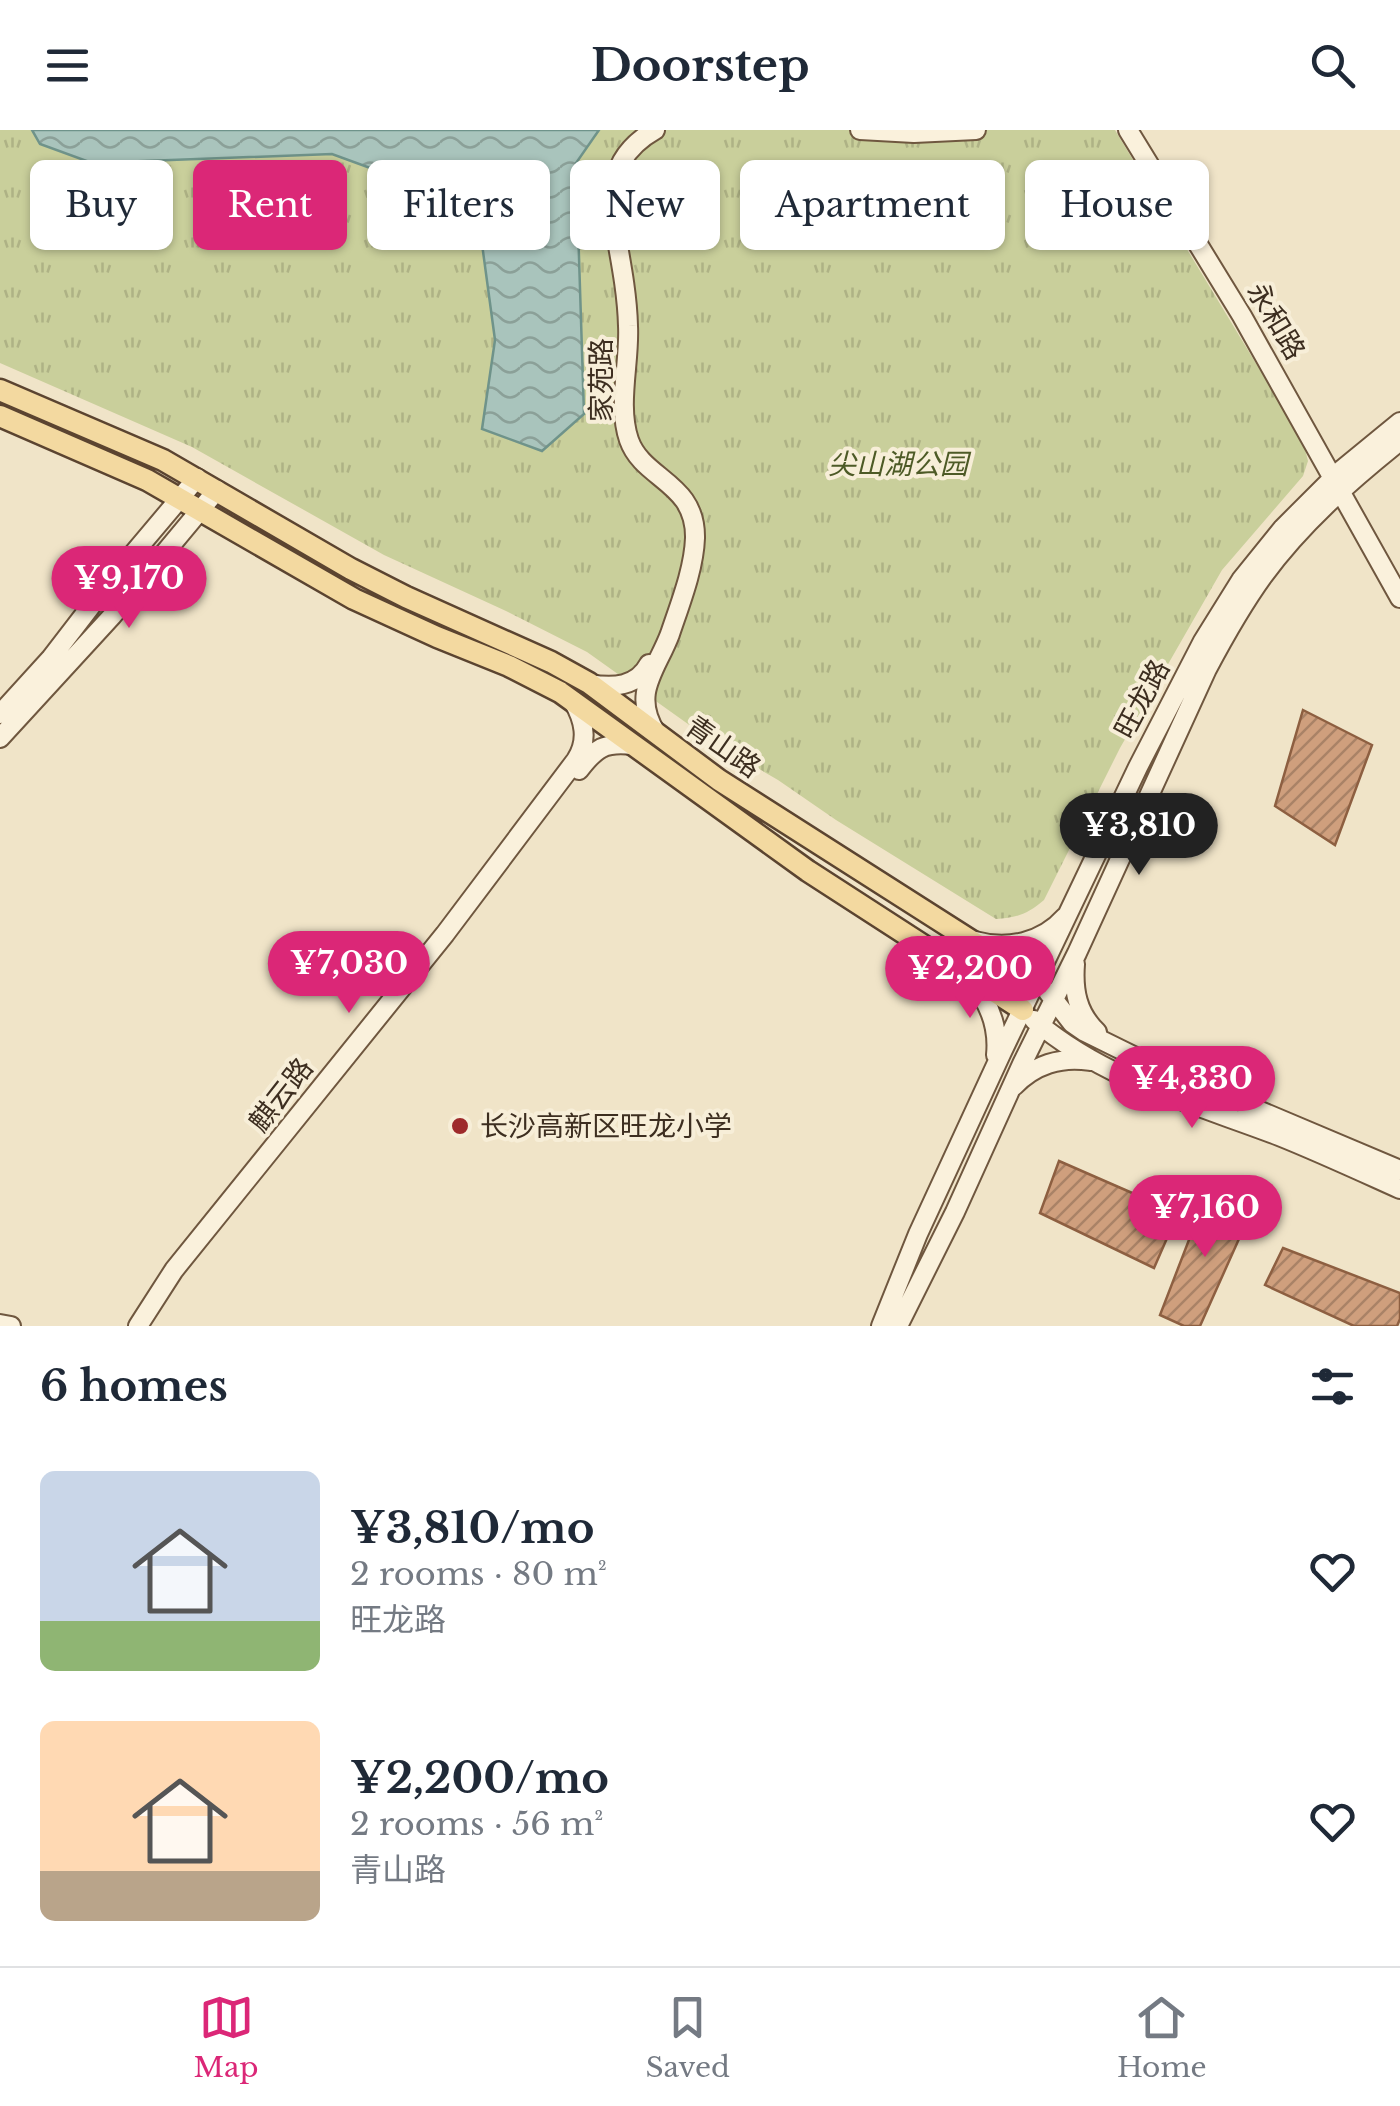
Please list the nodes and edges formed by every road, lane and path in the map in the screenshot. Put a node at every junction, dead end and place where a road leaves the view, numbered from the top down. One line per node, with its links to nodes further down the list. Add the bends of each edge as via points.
1 (645, 130): 18 (main road, 家苑路, via 615,162 606,189 622,303 618,422 632,459 684,515 688,546 665,632 646,670 630,682)
2 (655, 130): 21 (main road, 家苑路, via 619,164 611,205 627,302 627,434 636,454 680,494 694,529 691,566 646,689 645,708)
3 (860, 130): 4 (main road)
4 (976, 130)
5 (1128, 130): 12 (main road, 永和路)
6 (1136, 130): 12 (main road, 永和路, via 1248,312)
7 (0, 390): 11 (main road, 青山路)
8 (0, 416): 14 (main road, 青山路)
9 (1400, 422): 12 (main road, 旺龙路)
10 (1400, 441): 12 (main road, 旺龙路)
11 (197, 478): 13 (main road, 青山路); 14 (main road)
12 (1340, 482): 16 (main road); 17 (main road); 24 (main road, 旺龙路, via 1283,528 1220,612); 26 (main road, 旺龙路, via 1264,575 1225,636)
13 (217, 490): 15 (main road); 18 (main road, 青山路, via 351,569)
14 (181, 498): 15 (main road, 青山路); 20 (main road)
15 (201, 510): 19 (main road, 青山路, via 336,590); 22 (main road)
16 (1400, 585)
17 (1400, 598)
18 (589, 684): 21 (main road, 青山路)
19 (573, 700): 23 (main road, 青山路); 40 (main road, 麒云路, via 584,735 576,760 174,1270)
20 (0, 714)
21 (656, 734): 25 (main road, 青山路)
22 (0, 738)
23 (632, 745): 27 (main road, 青山路); 41 (main road, 麒云路, via 606,745 590,755 188,1263)
24 (1072, 909): 25 (main road, via 1050,931 1017,945); 28 (main road, 旺龙路)
25 (968, 939): 28 (main road, 青山路)
26 (1077, 953): 29 (main road, 旺龙路); 32 (main road, via 1074,980 1083,1016)
27 (954, 965): 30 (main road, 青山路); 34 (main road, via 982,994 996,1026)
28 (1036, 982): 29 (main road, 青山路); 30 (main road, 旺龙路)
29 (1054, 999): 31 (main road, 旺龙路); 32 (main road, 青山路, via 1072,1023)
30 (1022, 1010): 31 (main road, 青山路); 34 (main road, 旺龙路)
31 (1041, 1026): 33 (main road, 青山路); 35 (main road, 旺龙路)
32 (1121, 1050): 36 (main road, 青山路)
33 (1098, 1062): 35 (main road, via 1043,1066 1026,1074); 37 (main road, 青山路)
34 (990, 1079): 42 (main road, 旺龙路)
35 (1006, 1100): 43 (main road, 旺龙路)
36 (1400, 1170)
37 (1400, 1189)
38 (0, 1324): 39 (main road)
39 (11, 1326)
40 (138, 1326)
41 (146, 1326)
42 (881, 1326)
43 (898, 1326)

